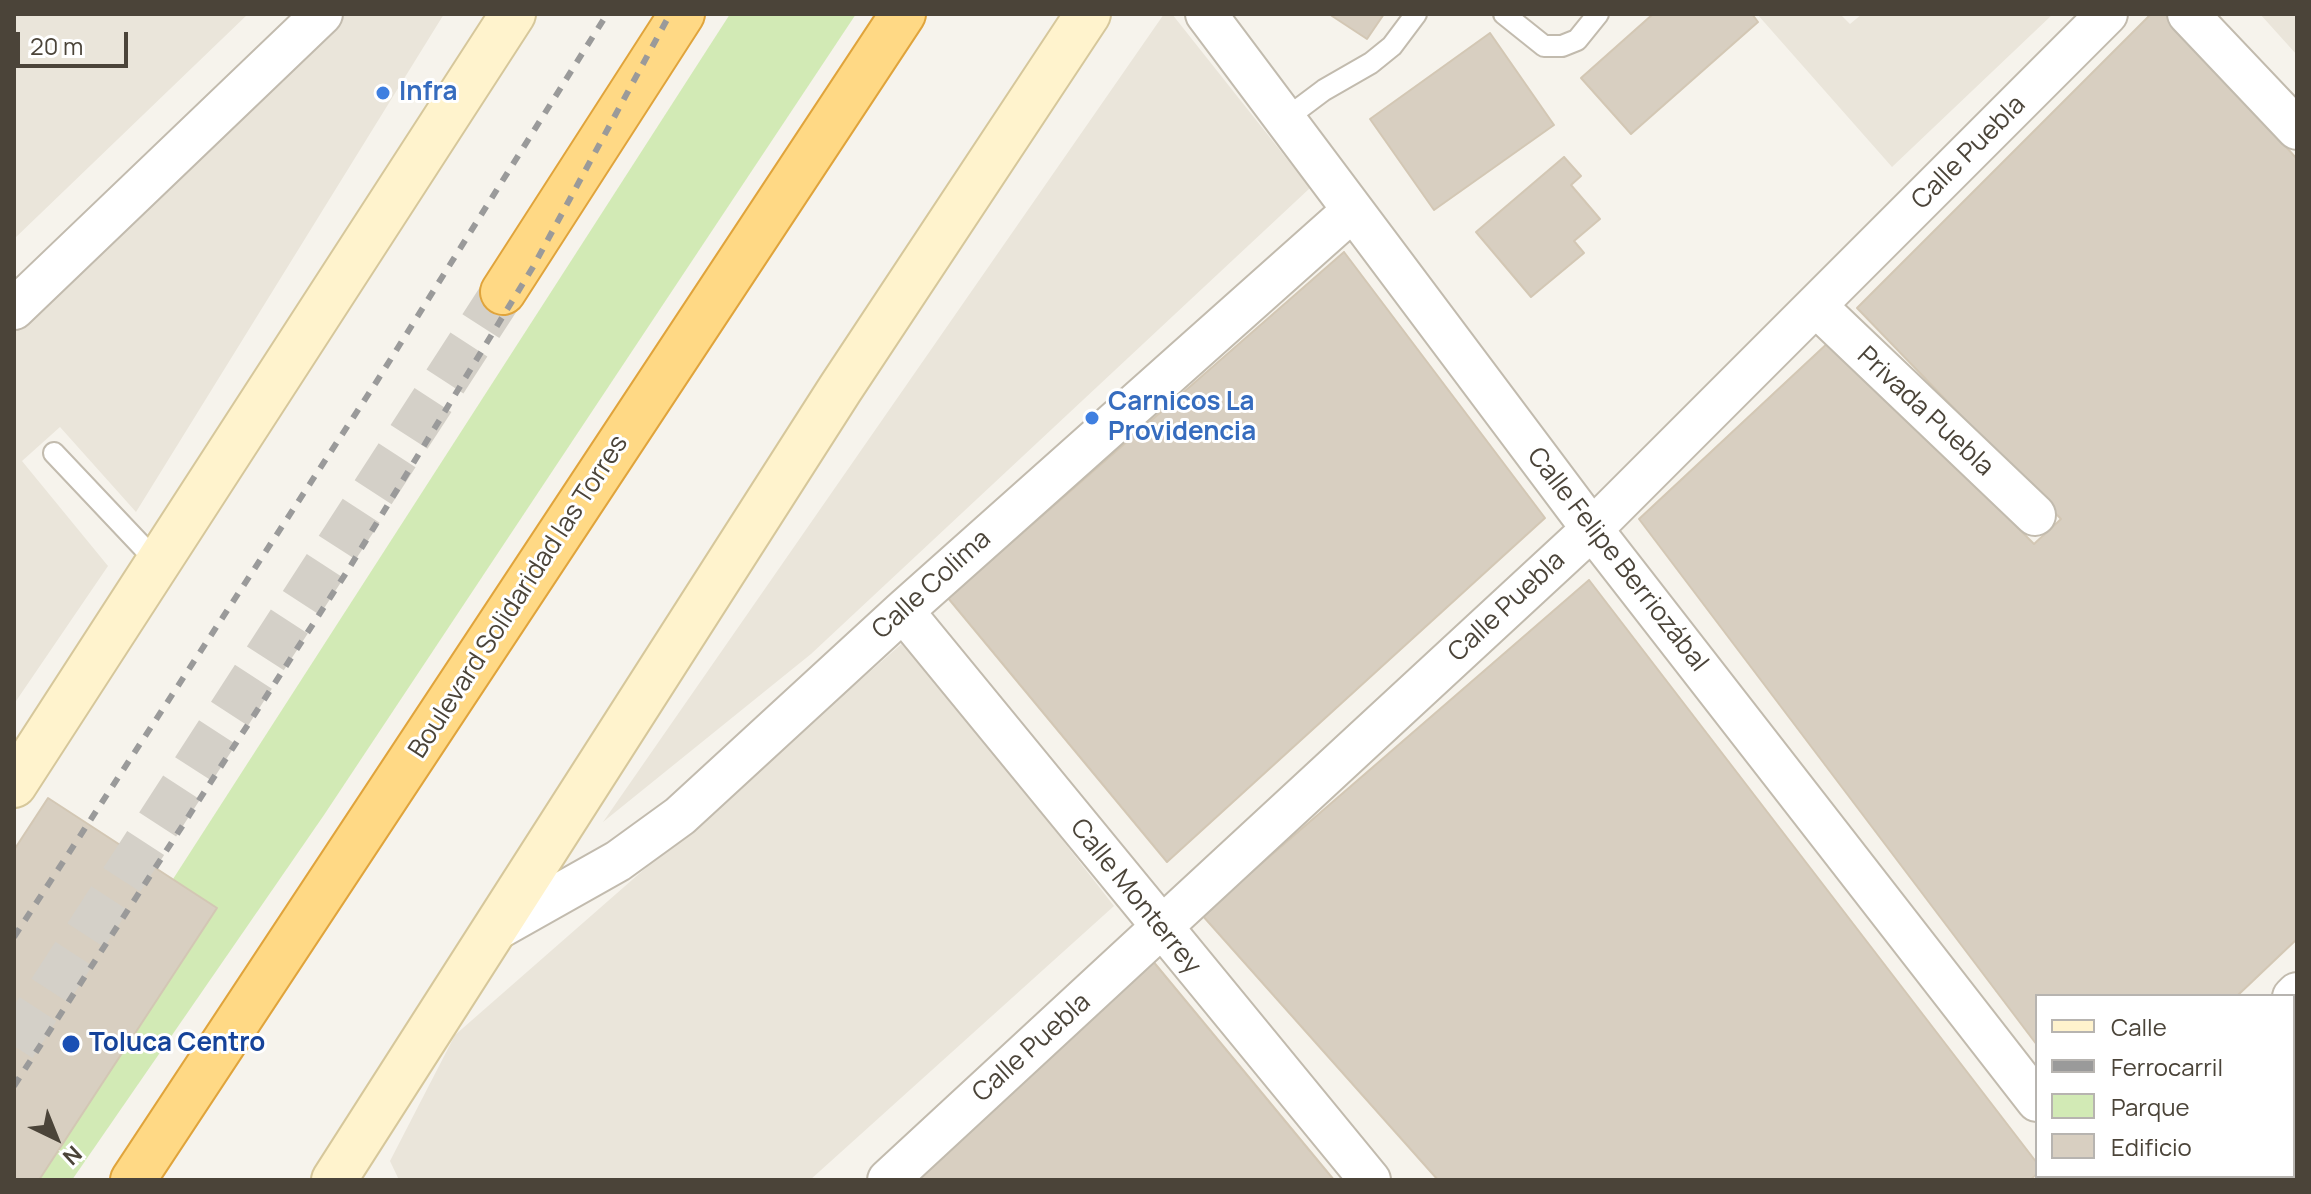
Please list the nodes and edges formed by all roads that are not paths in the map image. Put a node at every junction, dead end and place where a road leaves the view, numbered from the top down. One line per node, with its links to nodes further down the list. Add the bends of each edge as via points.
1 (322, 14): 17 (street)
2 (513, 14): 21 (main road)
3 (682, 14): 15 (highway)
4 (903, 14): 27 (highway, Boulevard Solidaridad las Torres)
5 (1088, 14): 25 (main road)
6 (1206, 14): 12 (street, Calle Felipe Berriozábal)
7 (1416, 14): 12 (lane, via 1371,63)
8 (1504, 14): 9 (lane, via 1544,46 1577,40)
9 (1598, 14)
10 (2107, 14): 16 (street, Calle Puebla)
11 (2188, 14): 13 (street)
12 (1284, 120): 14 (street, Calle Felipe Berriozábal)
13 (2297, 129)
14 (1352, 211): 20 (street, Calle Felipe Berriozábal); 22 (street, Calle Colima)
15 (503, 292)
16 (1817, 307): 19 (street, Privada Puebla); 20 (street, Calle Puebla)
17 (14, 309)
18 (54, 453): 21 (lane)
19 (2035, 515)
20 (1592, 529): 24 (street, Calle Puebla); 26 (street, Calle Felipe Berriozábal)
21 (157, 562): 23 (main road)
22 (903, 611): 24 (street, Calle Monterrey); 25 (street, Calle Colima, via 680,816 618,861)
23 (14, 785)
24 (1161, 930): 29 (street, Calle Puebla); 30 (street, Calle Monterrey)
25 (492, 932): 28 (main road)
26 (2035, 1098)
27 (133, 1180)
28 (334, 1180)
29 (888, 1180)
30 (1370, 1180)

